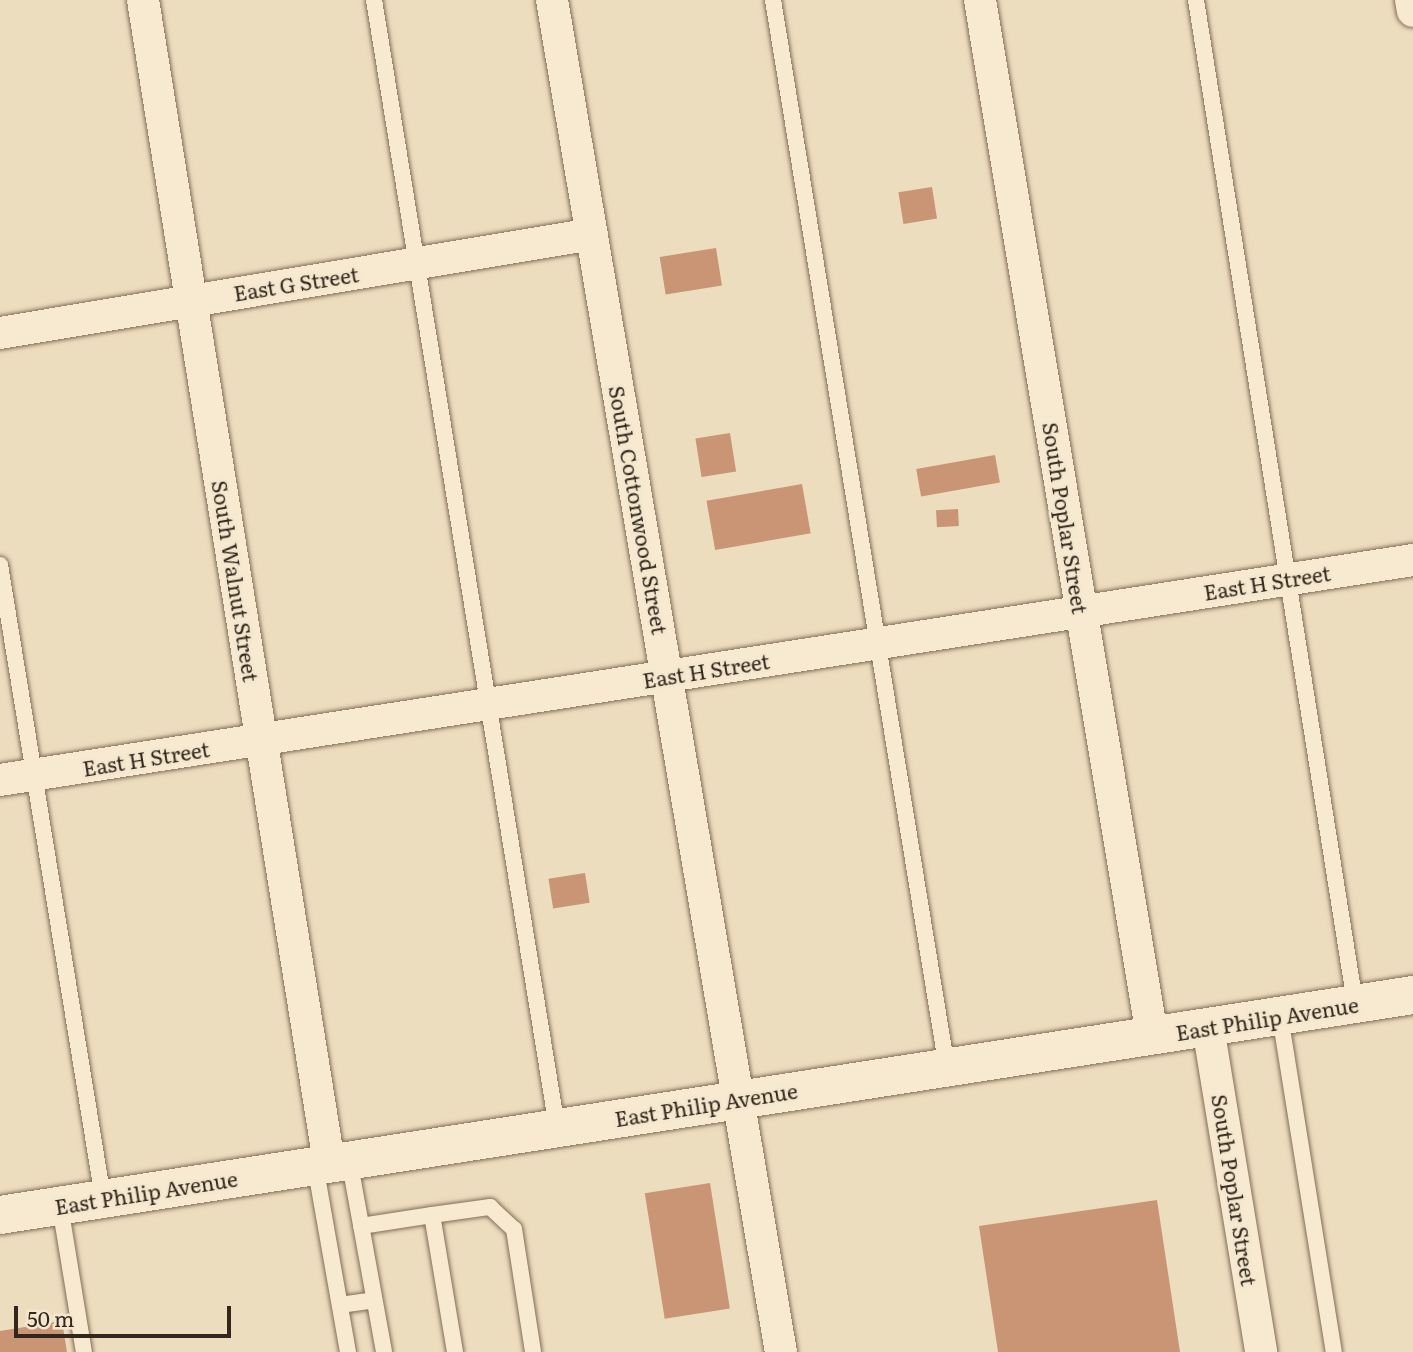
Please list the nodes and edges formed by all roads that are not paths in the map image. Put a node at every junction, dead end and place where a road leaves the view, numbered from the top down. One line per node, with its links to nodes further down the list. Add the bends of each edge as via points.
1 (143, 0): 11 (street, South Walnut Street)
2 (374, 0): 10 (lane)
3 (552, 0): 9 (street, South Cottonwood Street)
4 (772, 0): 17 (lane)
5 (981, 0): 16 (street, South Poplar Street)
6 (1196, 0): 15 (lane)
7 (1411, 0): 8 (street)
8 (1413, 11)
9 (592, 234): 10 (street, East G Street); 18 (street, South Cottonwood Street)
10 (416, 263): 11 (street, East G Street); 19 (lane)
11 (191, 300): 12 (street, East G Street); 20 (street, South Walnut Street)
12 (0, 333)
13 (1413, 559): 15 (street, East H Street)
14 (0, 565): 21 (lane)
15 (1288, 579): 16 (street, East H Street); 24 (lane)
16 (1082, 611): 17 (street, East H Street); 27 (street, South Poplar Street)
17 (877, 643): 18 (street, East H Street); 28 (lane)
18 (668, 676): 19 (street, East H Street); 29 (street, South Cottonwood Street)
19 (488, 704): 20 (street, East H Street); 30 (lane)
20 (261, 740): 21 (street, East H Street); 31 (street, South Walnut Street)
21 (33, 775): 22 (street, East H Street); 32 (lane)
22 (0, 780)
23 (1413, 995): 24 (main road, East Philip Avenue)
24 (1355, 1004): 25 (main road, East Philip Avenue)
25 (1280, 1016): 26 (main road, East Philip Avenue); 46 (lane)
26 (1208, 1027): 27 (main road, East Philip Avenue); 45 (street, South Poplar Street)
27 (1152, 1036): 28 (main road, East Philip Avenue)
28 (947, 1068): 29 (main road, East Philip Avenue)
29 (741, 1099): 30 (main road, East Philip Avenue); 44 (street, South Cottonwood Street)
30 (557, 1127): 31 (main road, East Philip Avenue)
31 (331, 1162): 32 (main road, East Philip Avenue); 36 (lane); 38 (lane)
32 (103, 1198): 33 (main road, East Philip Avenue)
33 (60, 1206): 34 (main road, East Philip Avenue); 39 (lane)
34 (0, 1215)
35 (432, 1215): 36 (lane); 42 (lane); 43 (lane, via 490,1208 514,1229)
36 (361, 1226): 37 (lane)
37 (374, 1300): 38 (lane); 41 (lane)
38 (340, 1305): 40 (lane)
39 (83, 1352)
40 (348, 1352)
41 (384, 1352)
42 (455, 1352)
43 (533, 1352)
44 (781, 1352)
45 (1261, 1352)
46 (1334, 1352)

